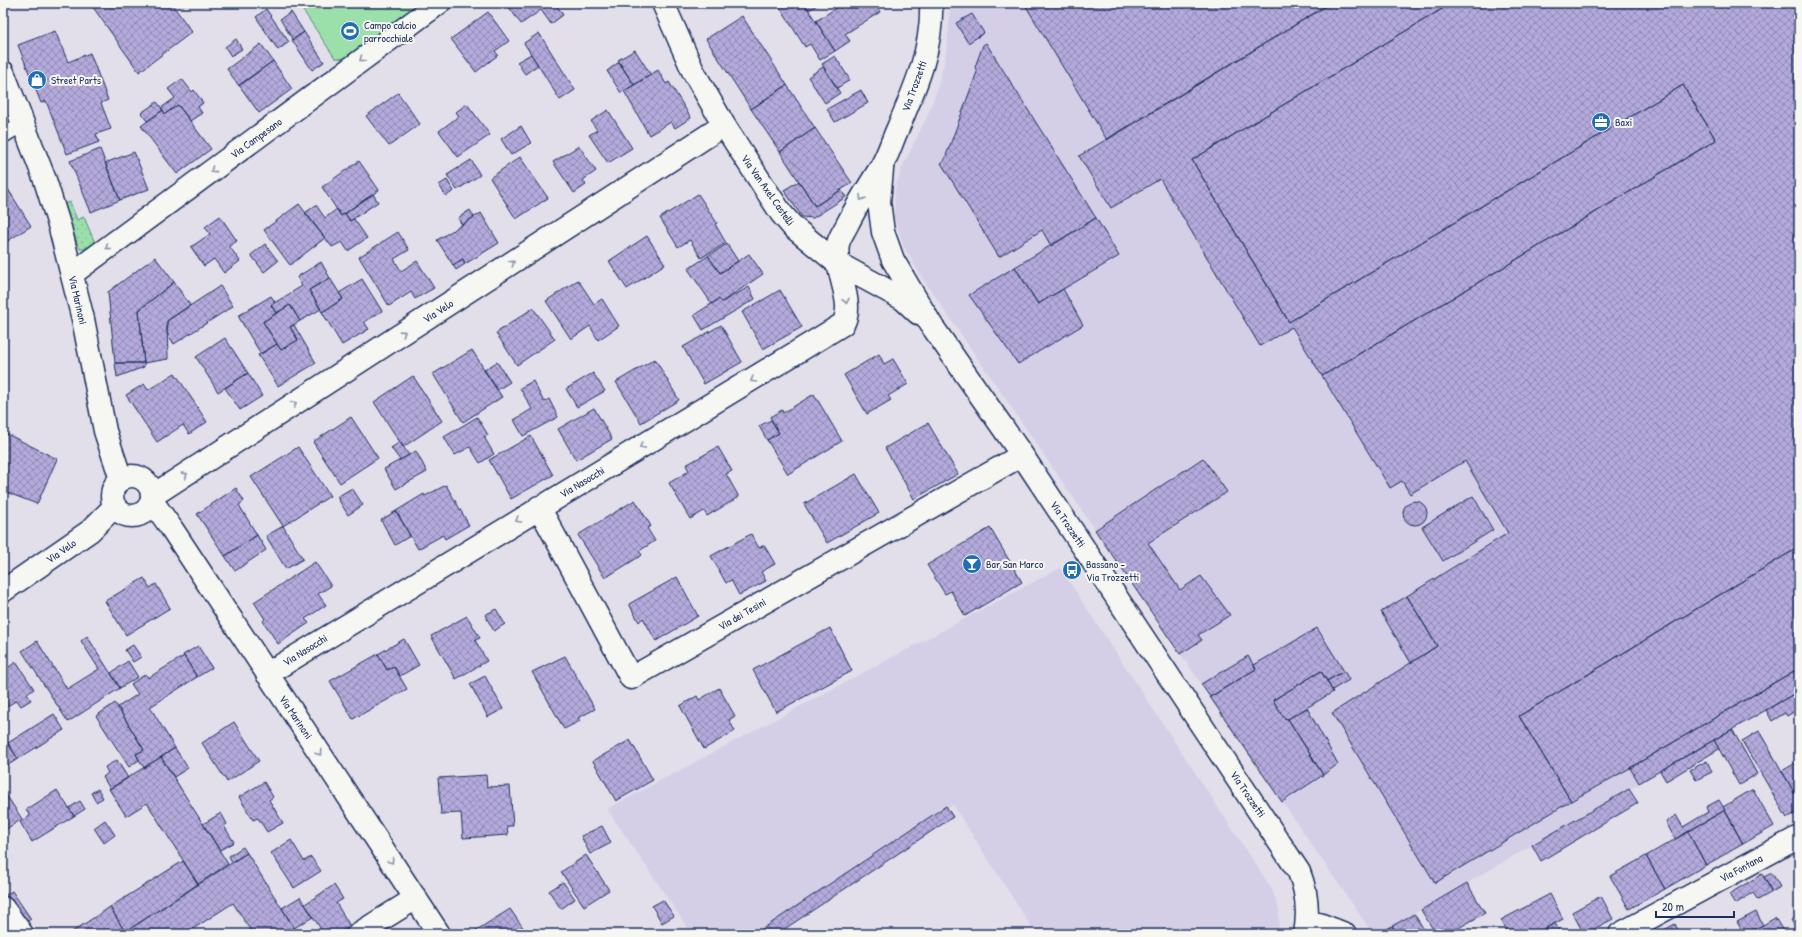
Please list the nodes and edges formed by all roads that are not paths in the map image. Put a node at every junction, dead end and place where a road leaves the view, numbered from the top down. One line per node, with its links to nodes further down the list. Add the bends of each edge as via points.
1 (439, 3): 10 (street, Via Campesano, one-way to 10)
2 (663, 3): 6 (street, Via Van Axel Castelli, via 693,71)
3 (931, 3): 8 (street, Via Trozzetti, via 932,18 923,65)
4 (4, 75): 5 (street, Via Marinoni)
5 (24, 123): 7 (lane); 10 (street, Via Marinoni, via 45,180)
6 (724, 126): 9 (street, Via Van Axel Castelli, via 781,213 793,227); 14 (street, Via Velo, one-way to 6)
7 (3, 136)
8 (882, 165): 9 (street, Via Trozzetti, one-way to 9, via 858,203 838,243); 11 (street, Via Trozzetti, via 879,202 883,232 893,260)
9 (837, 263): 11 (street, Via Van Axel Castelli, via 904,299); 16 (street, Via Nasocchi, one-way to 16, via 848,310 847,318 838,329)
10 (72, 274): 13 (street, Via Marinoni, via 105,431)
11 (932, 326): 12 (street, Via Trozzetti)
12 (1022, 455): 16 (street, Via dei Tesini, via 631,678); 22 (street, Via Trozzetti, via 1299,872 1306,899)
13 (120, 479): 14 (street, via 126,476 139,476 149,484); 15 (street, via 112,491)
14 (152, 499): 15 (street, Via Velo, via 144,513 132,516 119,512); 18 (street, Via Marinoni)
15 (114, 507): 17 (street, Via Velo, via 90,531)
16 (539, 508): 18 (street, Via Nasocchi, one-way to 18)
17 (3, 591)
18 (267, 674): 20 (street, Via Marinoni, one-way to 20)
19 (1799, 837): 27 (street, Via Fontana)
20 (416, 898): 24 (street); 25 (street, Via Marinoni)
21 (3, 908): 23 (street)
22 (1306, 929): 26 (street, Via Trozzetti, via 1320,924)
23 (22, 934)
24 (358, 934)
25 (439, 934)
26 (1345, 934)
27 (1620, 934)

